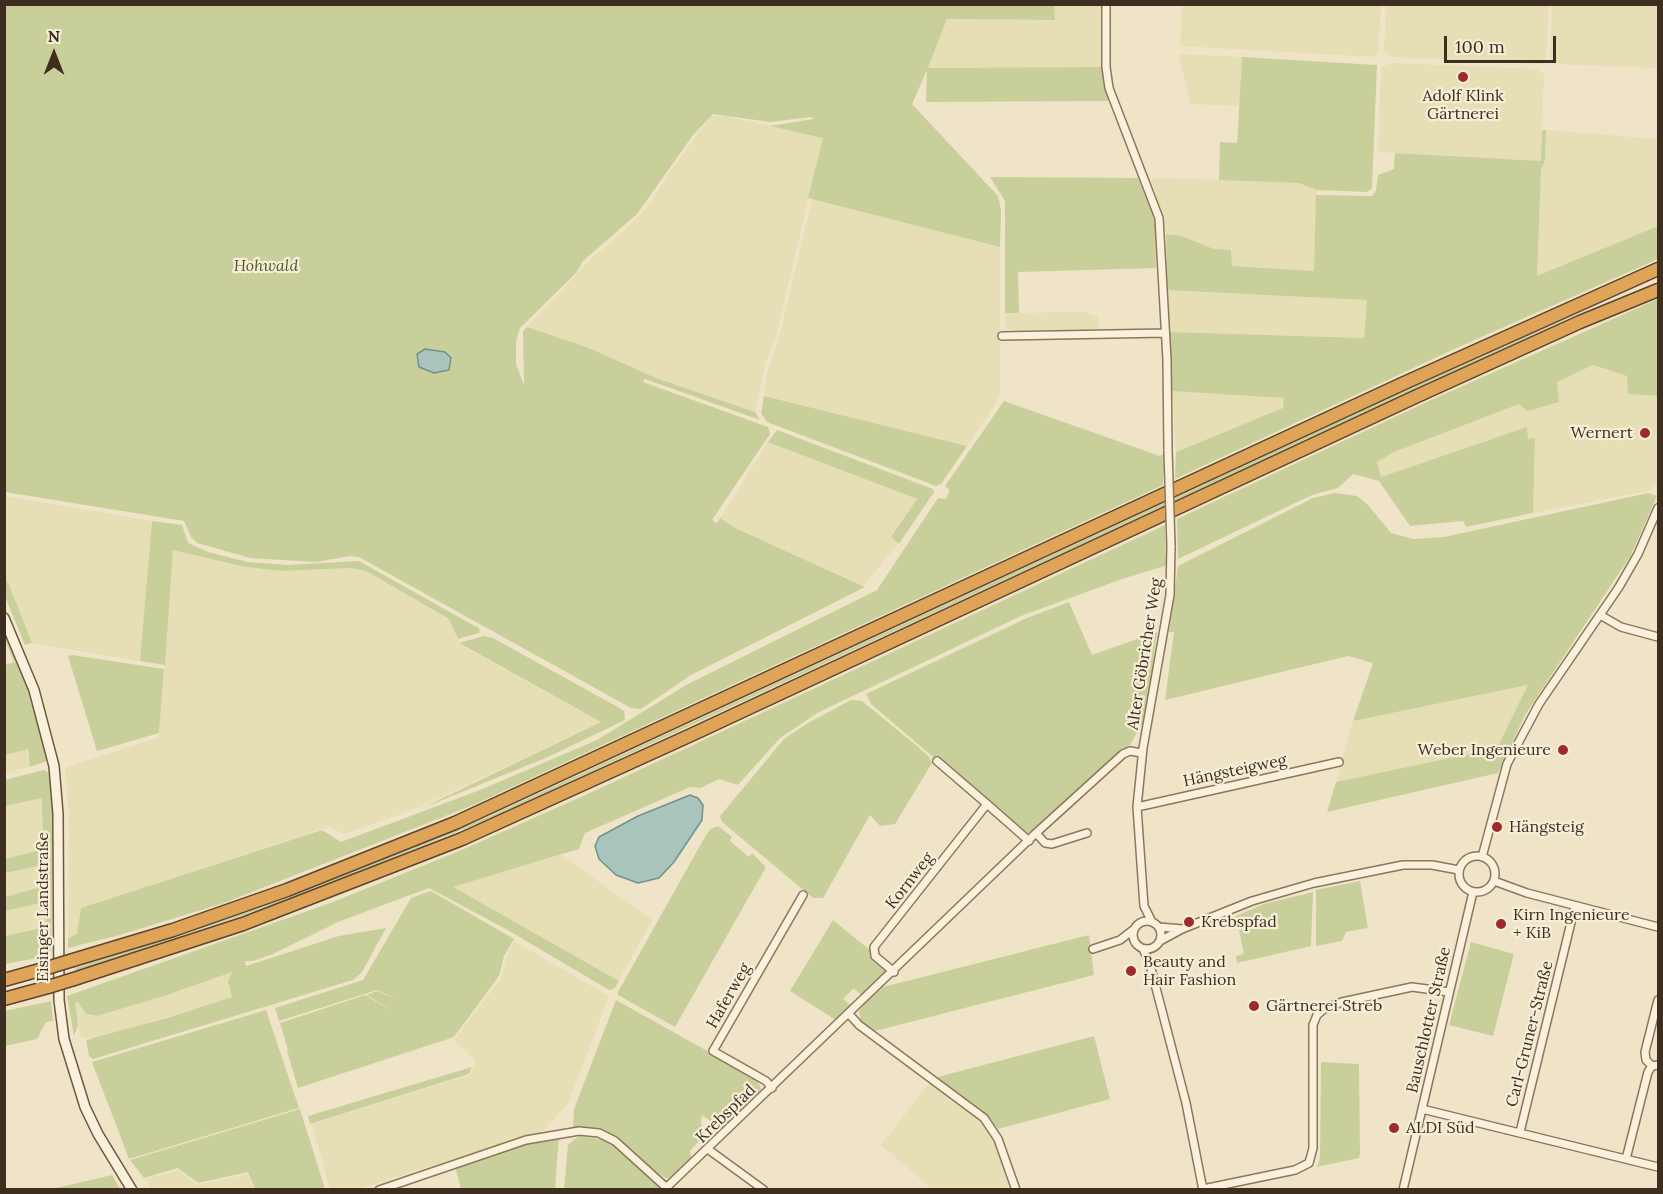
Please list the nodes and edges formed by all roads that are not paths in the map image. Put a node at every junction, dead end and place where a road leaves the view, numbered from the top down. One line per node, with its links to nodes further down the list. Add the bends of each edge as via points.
1 (1106, 4): 4 (street, Alter Göbricher Weg, via 1109,88 1159,218)
2 (1659, 269): 38 (highway, bridge, via 465,819 287,890)
3 (1659, 290): 40 (highway, bridge, via 1426,392 472,835 276,912 74,980)
4 (1164, 333): 5 (street); 10 (street, Alter Göbricher Weg, bridge, via 1170,595)
5 (1002, 336)
6 (1659, 508): 7 (street, via 1638,554)
7 (1600, 615): 9 (street, via 1620,627); 18 (street, via 1539,705 1507,764)
8 (4, 618): 52 (main road, Eisinger Landstraße, via 34,690 54,766 59,838 58,1000 64,1039 88,1113)
9 (1659, 637)
10 (1142, 753): 14 (street, Alter Göbricher Weg); 15 (street, Krebspfad, via 1123,754)
11 (937, 761): 13 (street)
12 (1339, 762): 14 (street, Hängsteigweg)
13 (987, 804): 17 (street); 37 (street, Kornweg, via 874,947 875,956)
14 (1137, 807): 23 (street, Alter Göbricher Weg)
15 (1036, 833): 16 (street, via 1045,843 1052,844); 17 (street, Krebspfad)
16 (1087, 833)
17 (1029, 841): 37 (street, Krebspfad)
18 (1482, 856): 19 (street, via 1467,859); 20 (street, via 1493,866)
19 (1459, 870): 21 (street, via 1462,884); 29 (street, via 1403,865 1314,883 1252,901)
20 (1494, 881): 21 (street, via 1485,891); 24 (street)
21 (1473, 892): 39 (street, Bauschlotter Straße)
22 (803, 895): 44 (street, Haferweg, via 713,1051)
23 (1144, 906): 25 (street, Alter Göbricher Weg); 26 (street, Alter Göbricher Weg)
24 (1575, 906): 28 (street); 46 (street, Carl-Gruner-Straße)
25 (1152, 922): 26 (street); 27 (street)
26 (1137, 926): 30 (street); 32 (street)
27 (1159, 927): 29 (street); 31 (street)
28 (1659, 927)
29 (1182, 929): 31 (street)
30 (1120, 940): 32 (street); 34 (street)
31 (1160, 941): 33 (street)
32 (1135, 942): 35 (street)
33 (1152, 948): 35 (street); 36 (street)
34 (1093, 949)
35 (1143, 949): 36 (street)
36 (1149, 961): 51 (street)
37 (894, 972): 42 (street, Krebspfad)
38 (4, 980)
39 (1449, 992): 45 (street, Bauschlotter Straße); 51 (street, via 1412,987 1324,1009 1313,1025 1313,1148 1309,1162 1295,1170)
40 (4, 999)
41 (1659, 1000): 43 (street, via 1645,1052 1646,1060)
42 (850, 1015): 44 (street, Krebspfad); 55 (street, via 984,1118 998,1139)
43 (1655, 1066): 48 (street, via 1648,1072)
44 (772, 1088): 47 (street, Krebspfad)
45 (1422, 1108): 46 (street); 56 (street, Bauschlotter Straße)
46 (1520, 1132): 48 (street)
47 (709, 1150): 50 (street, Krebspfad); 54 (street)
48 (1626, 1159): 49 (street)
49 (1659, 1167)
50 (668, 1188): 53 (street, via 615,1141 599,1133 579,1131 526,1140)
51 (1203, 1189)
52 (132, 1190)
53 (379, 1190)
54 (764, 1190)
55 (1016, 1190)
56 (1403, 1190)

